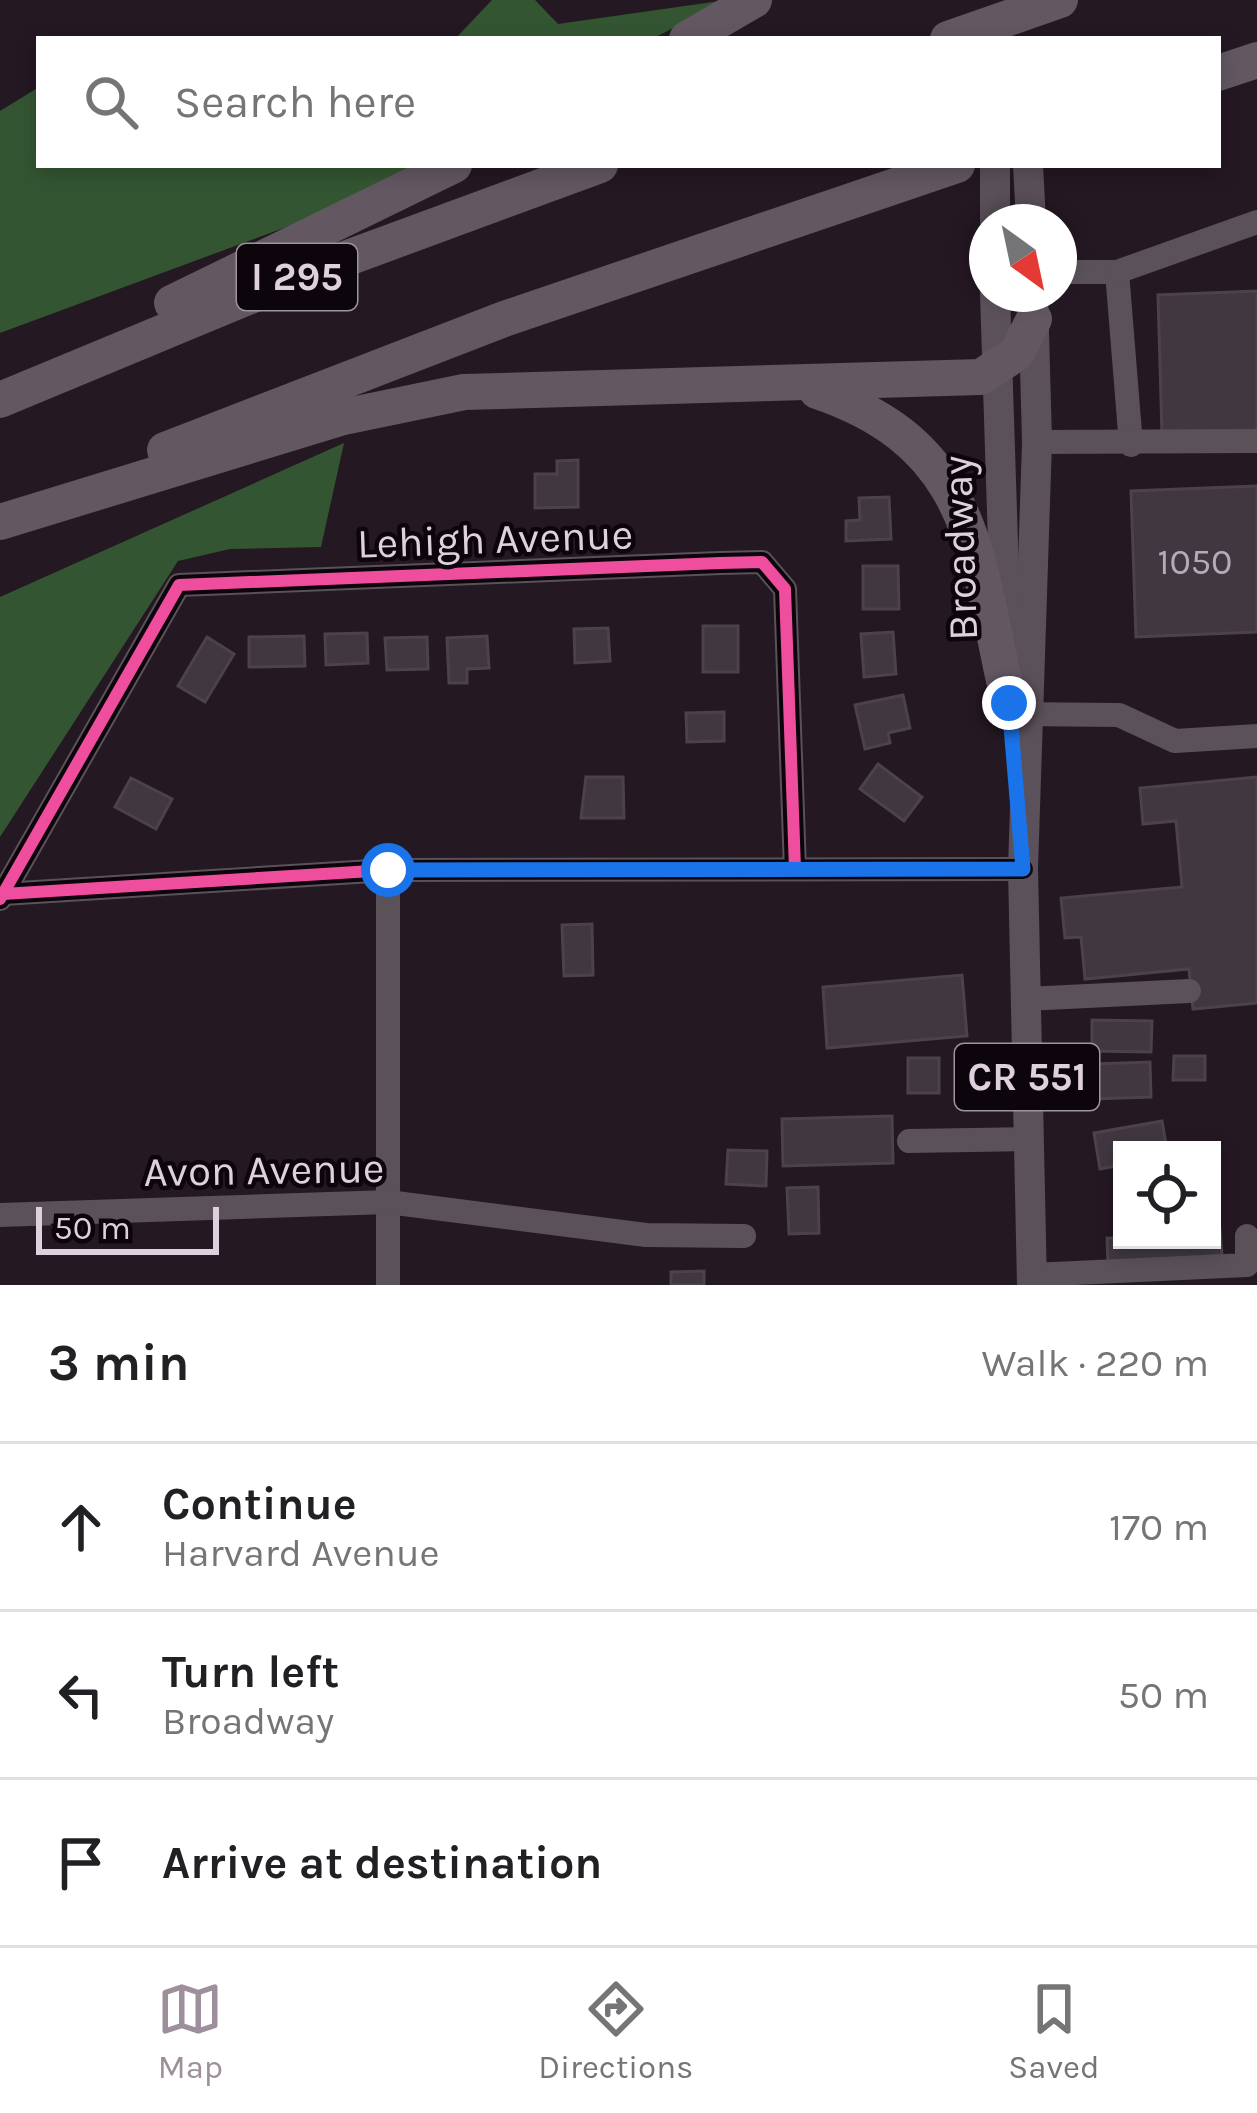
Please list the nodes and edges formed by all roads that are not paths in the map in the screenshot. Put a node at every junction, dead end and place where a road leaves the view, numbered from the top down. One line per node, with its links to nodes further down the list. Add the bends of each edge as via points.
1 (754, 0): 6 (highway)
2 (991, 0): 8 (main road)
3 (1010, 0): 9 (highway)
4 (1028, 0): 10 (main road)
5 (1060, 0): 7 (highway, bridge)
6 (692, 36)
7 (957, 36)
8 (992, 36)
9 (1011, 36)
10 (1027, 36)
11 (1257, 60): 12 (highway)
12 (1221, 72)
13 (448, 168): 28 (highway)
14 (591, 168): 29 (highway, I 295, via 296,277)
15 (994, 168): 18 (main road)
16 (1028, 168): 19 (main road)
17 (943, 170): 33 (highway, I 295, via 482,326)
18 (995, 204)
19 (1030, 204)
20 (1257, 222): 22 (street)
21 (1077, 272): 22 (street)
22 (1117, 272): 32 (street)
23 (995, 312): 26 (main road, Broadway / CR 551)
24 (1031, 312): 26 (highway, via 1017,353)
25 (1033, 312): 30 (main road, Broadway / CR 551)
26 (995, 372): 27 (highway, via 963,381); 34 (main road, Broadway / CR 551)
27 (779, 382): 33 (highway, via 464,392 343,417); 34 (highway, via 871,413 936,466 968,528)
28 (0, 389)
29 (0, 400)
30 (1037, 442): 32 (street); 34 (main road, Broadway / CR 551)
31 (1257, 442): 32 (street)
32 (1131, 445)
33 (0, 520)
34 (1015, 711): 35 (street, via 1120,715 1174,741); 37 (main road, Broadway / CR 551)
35 (1257, 736)
36 (795, 869): 37 (street); 38 (street); 39 (street, Lehigh Avenue, via 785,589 762,562 179,585)
37 (1023, 869): 41 (main road, Broadway / CR 551)
38 (388, 870): 39 (street); 44 (street)
39 (2, 896)
40 (1189, 991): 41 (street)
41 (1026, 999): 42 (main road, Broadway / CR 551)
42 (1029, 1138): 43 (street); 48 (main road, Broadway / CR 551)
43 (909, 1141)
44 (388, 1202): 45 (street, Avon Avenue); 47 (street, Avon Avenue, via 646,1234); 49 (street)
45 (0, 1215)
46 (1247, 1235): 48 (street, via 1247,1265)
47 (744, 1236)
48 (1032, 1280)
49 (388, 1285)

